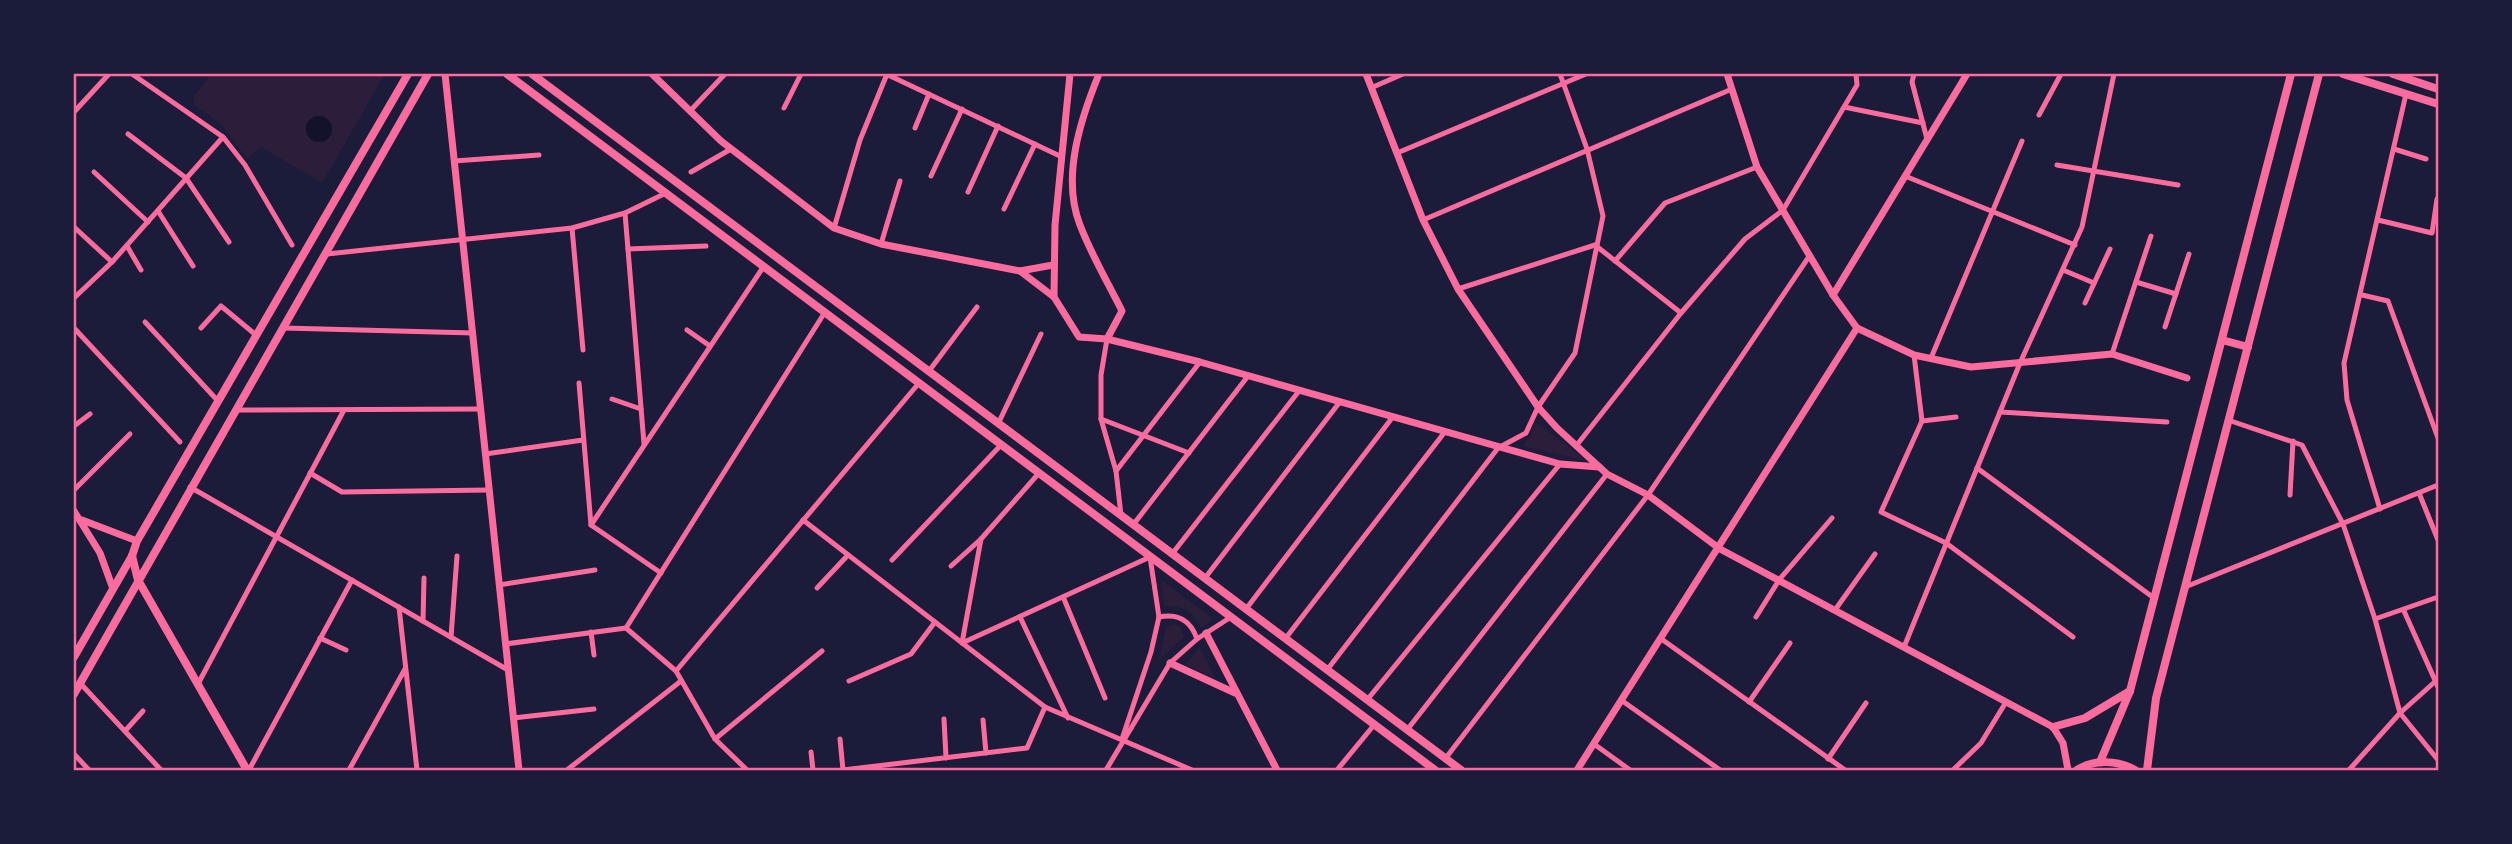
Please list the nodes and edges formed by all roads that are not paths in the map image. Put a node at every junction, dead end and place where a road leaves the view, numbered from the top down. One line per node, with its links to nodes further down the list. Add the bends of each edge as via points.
1 (109, 74): 40 (street)
2 (132, 74): 46 (street)
3 (408, 74): 125 (main road)
4 (428, 74): 93 (main road)
5 (445, 74): 57 (street)
6 (507, 74): 69 (main road)
7 (532, 74): 136 (main road)
8 (652, 74): 39 (street)
9 (726, 74): 39 (street)
10 (801, 74): 37 (street)
11 (887, 74): 33 (street); 81 (street, via 860,139)
12 (1070, 74): 55 (street)
13 (1099, 74): 126 (street, via 1084,111 1072,174 1078,222 1122,311)
14 (1366, 74): 30 (street)
15 (1403, 74): 30 (street)
16 (1560, 74): 29 (street)
17 (1586, 74): 29 (street)
18 (1727, 74): 31 (street)
19 (1856, 74): 36 (street, via 1857,85)
20 (1914, 74): 42 (street)
21 (1967, 74): 47 (street)
22 (2060, 74): 41 (street)
23 (2114, 74): 60 (street)
24 (2289, 74): 127 (main road)
25 (2319, 74): 129 (main road)
26 (2343, 74): 28 (main road)
27 (2393, 74): 32 (main road)
28 (2355, 76): 34 (main road)
29 (1564, 83): 51 (street); 53 (street)
30 (1373, 87): 53 (street)
31 (1732, 89): 51 (street); 59 (street)
32 (2438, 89)
33 (929, 94): 38 (street); 44 (street)
34 (2406, 94): 35 (main road); 52 (street)
35 (2438, 104)
36 (1844, 107): 42 (street); 72 (street)
37 (784, 108)
38 (962, 109): 43 (street); 63 (street)
39 (690, 111): 50 (street)
40 (74, 112)
41 (2039, 115)
42 (1923, 123): 47 (street)
43 (998, 126): 49 (street); 68 (street)
44 (915, 128)
45 (128, 134): 65 (street)
46 (223, 137): 65 (street); 86 (street, via 246,165)
47 (1927, 138): 64 (street)
48 (2022, 141): 74 (street)
49 (1034, 144): 55 (street); 71 (street)
50 (731, 149): 62 (street); 81 (street)
51 (1587, 149): 76 (street); 87 (street, via 1603,216)
52 (2394, 149): 56 (street); 77 (street)
53 (1397, 153): 76 (street)
54 (538, 155): 57 (street)
55 (1062, 157): 98 (street)
56 (2426, 159)
57 (454, 162): 83 (street)
58 (2057, 165): 60 (street)
59 (1757, 167): 72 (street); 96 (street, via 1665,203)
60 (2093, 171): 67 (street); 88 (street)
61 (94, 172): 78 (street)
62 (691, 173)
63 (931, 176)
64 (1905, 176): 74 (street); 107 (street)
65 (187, 178): 73 (street); 84 (street)
66 (900, 181): 85 (street)
67 (2178, 185)
68 (968, 192)
69 (666, 193): 75 (street); 100 (main road)
70 (2437, 199): 77 (street, via 2432,233)
71 (1004, 209)
72 (1783, 210): 95 (street); 115 (street, via 1745,239)
73 (158, 211): 78 (street); 99 (street)
74 (1992, 212): 88 (street); 133 (street)
75 (625, 213): 80 (street); 92 (street)
76 (1423, 220): 106 (street)
77 (2378, 220): 109 (street)
78 (148, 222): 89 (street)
79 (74, 227): 97 (street)
80 (572, 228): 83 (street); 130 (street)
81 (834, 228): 85 (street)
82 (2151, 236): 104 (street)
83 (462, 242): 93 (street); 123 (street)
84 (229, 243)
85 (881, 244): 103 (street)
86 (292, 245)
87 (1595, 245): 96 (street); 106 (street); 145 (street, via 1575,353)
88 (2075, 245): 102 (street)
89 (127, 246): 97 (street); 101 (street)
90 (706, 246): 92 (street)
91 (2110, 248): 105 (street)
92 (628, 249): 147 (street)
93 (327, 254): 120 (main road)
94 (2189, 254): 108 (street)
95 (1810, 256): 107 (street); 187 (street)
96 (1615, 261): 115 (street)
97 (112, 262): 111 (street)
98 (1054, 265): 103 (street); 110 (street)
99 (193, 266)
100 (764, 266): 114 (main road); 128 (street)
101 (141, 270)
102 (2063, 270): 105 (street); 135 (street)
103 (1020, 271): 110 (street)
104 (2136, 282): 108 (street); 131 (street)
105 (2094, 283): 112 (street)
106 (1458, 289): 145 (street)
107 (1833, 295): 121 (street)
108 (2176, 295): 117 (street)
109 (2362, 295): 163 (street, via 2388,301); 189 (street, via 2344,363 2347,400)
110 (1054, 297): 126 (street, via 1079,337)
111 (74, 299)
112 (2085, 303)
113 (977, 307): 136 (street)
114 (825, 312): 140 (main road); 213 (street)
115 (1681, 313): 170 (street)
116 (145, 322): 143 (street)
117 (2165, 327)
118 (74, 328): 166 (street)
119 (201, 328): 125 (street, via 221,306)
120 (284, 328): 123 (street); 148 (main road)
121 (1857, 328): 132 (street); 203 (street)
122 (687, 330): 128 (street)
123 (473, 334): 146 (street)
124 (1041, 334): 158 (street)
125 (256, 335): 143 (main road)
126 (1107, 339): 134 (street); 154 (street)
127 (2222, 340): 129 (main road); 223 (main road)
128 (710, 346): 168 (street)
129 (2248, 347): 155 (main road)
130 (583, 349)
131 (2112, 354): 135 (street); 138 (street)
132 (1914, 355): 133 (street); 156 (street)
133 (1931, 358): 135 (street, via 1971,367)
134 (1200, 362): 137 (street); 162 (street)
135 (2020, 363): 150 (street)
136 (929, 371): 158 (main road)
137 (1248, 376): 141 (street); 173 (street)
138 (2187, 378)
139 (579, 383): 164 (street)
140 (919, 383): 169 (main road); 194 (street)
141 (1299, 391): 144 (street); 204 (street)
142 (612, 400): 147 (street)
143 (218, 401): 167 (main road)
144 (1339, 403): 153 (street); 215 (street)
145 (1538, 407): 170 (street); 171 (street, via 1526,433)
146 (481, 409): 149 (street); 174 (street)
147 (641, 409): 168 (street)
148 (237, 410): 149 (street); 172 (main road)
149 (344, 410): 179 (street)
150 (2000, 412): 157 (street); 177 (street)
151 (90, 414): 159 (street)
152 (1956, 416): 156 (street)
153 (1392, 418): 160 (street); 227 (street)
154 (1101, 419): 162 (street); 178 (street)
155 (2228, 420): 165 (street); 221 (main road)
156 (1922, 421): 202 (street, via 1881,512)
157 (2167, 422)
158 (998, 424): 191 (main road)
159 (74, 426)
160 (1444, 433): 171 (street); 246 (street)
161 (130, 434): 184 (street)
162 (1143, 436): 173 (street); 178 (street)
163 (2438, 438)
164 (583, 440): 174 (street); 196 (street)
165 (2293, 441): 188 (street); 195 (street, via 2302,445)
166 (180, 442)
167 (193, 444): 172 (main road); 201 (main road)
168 (644, 445): 196 (street)
169 (1001, 445): 180 (main road); 210 (street)
170 (1576, 446): 176 (street)
171 (1498, 448): 175 (street); 259 (street)
172 (211, 453): 183 (main road)
173 (1189, 453): 197 (street)
174 (485, 454): 185 (street)
175 (1560, 464): 176 (street); 271 (street)
176 (1600, 467): 181 (street)
177 (1977, 468): 202 (street); 223 (street)
178 (1116, 471): 191 (street)
179 (310, 473): 185 (street, via 342,492); 198 (street)
180 (1039, 473): 199 (street); 209 (main road)
181 (1607, 474): 187 (street); 286 (street)
182 (2438, 485): 186 (street)
183 (190, 487): 198 (street); 216 (main road)
184 (74, 490)
185 (489, 490): 219 (street)
186 (2419, 493): 189 (street); 200 (street)
187 (1648, 495): 203 (street); 296 (street)
188 (2290, 495)
189 (2380, 509): 195 (street)
190 (74, 511): 193 (street)
191 (1121, 515): 197 (main road)
192 (1832, 518): 218 (street)
193 (81, 520): 201 (street); 220 (street)
194 (803, 520): 206 (street); 260 (street)
195 (2343, 524): 221 (street); 234 (street)
196 (591, 525): 213 (street)
197 (1133, 525): 204 (main road)
198 (275, 536): 217 (street); 265 (street)
199 (981, 539): 211 (street); 248 (street)
200 (2438, 540)
201 (137, 541): 207 (main road)
202 (1946, 543): 242 (street); 251 (street)
203 (1720, 549): 218 (street); 244 (street)
204 (1172, 554): 215 (main road)
205 (1875, 554): 228 (street)
206 (848, 555): 222 (street); 236 (street)
207 (132, 556): 216 (main road); 220 (main road)
208 (457, 556): 241 (street)
209 (1150, 557): 225 (street); 231 (street); 232 (main road)
210 (892, 560)
211 (951, 566)
212 (595, 570): 219 (street)
213 (660, 573): 237 (street)
214 (424, 578): 235 (street)
215 (1205, 578): 227 (main road)
216 (138, 580): 247 (main road); 265 (main road)
217 (352, 580): 226 (street); 243 (street)
218 (1779, 580): 228 (street); 233 (street)
219 (499, 585): 250 (street)
220 (112, 586): 238 (main road)
221 (2185, 587): 326 (main road, via 2156,698)
222 (817, 588)
223 (2154, 597): 267 (main road)
224 (2438, 597): 229 (street)
225 (1064, 599): 230 (street); 270 (street)
226 (399, 607): 235 (street); 257 (street)
227 (1246, 610): 246 (main road)
228 (1835, 610): 251 (street)
229 (2403, 611): 234 (street); 261 (street)
230 (1020, 617): 248 (street); 281 (street)
231 (1159, 617): 245 (street, via 1183,619); 290 (street)
232 (1231, 617): 240 (street); 284 (main road)
233 (1756, 617)
234 (2375, 619): 279 (street)
235 (423, 621): 241 (street)
236 (935, 622): 248 (street); 263 (street, via 911,654)
237 (626, 628): 239 (street); 260 (street)
238 (87, 632): 247 (main road); 255 (main road)
239 (591, 632): 250 (street); 254 (street)
240 (1206, 633): 245 (street); 268 (street)
241 (451, 637): 258 (street)
242 (2073, 637)
243 (320, 638): 252 (street); 304 (street)
244 (1660, 638): 272 (street); 273 (street)
245 (1197, 639): 256 (street)
246 (1285, 639): 259 (main road)
247 (102, 641): 264 (main road)
248 (962, 643): 276 (street)
249 (1790, 643): 273 (street)
250 (505, 644): 258 (street)
251 (1904, 647): 274 (street)
252 (346, 650)
253 (822, 651): 288 (street)
254 (594, 655)
255 (74, 657)
256 (1170, 663): 268 (street); 290 (street)
257 (405, 667): 305 (street); 306 (street)
258 (508, 670): 280 (street)
259 (1327, 670): 271 (main road)
260 (676, 671): 262 (street)
261 (2436, 680): 266 (street); 279 (street)
262 (681, 681): 288 (street); 308 (street)
263 (849, 681)
264 (80, 683): 269 (main road); 287 (street)
265 (198, 684): 304 (main road)
266 (2438, 687)
267 (2130, 691): 285 (main road, via 2085,718); 299 (main road)
268 (1235, 693): 314 (street)
269 (74, 694)
270 (1105, 698)
271 (1367, 700): 286 (main road)
272 (1621, 700): 291 (street); 320 (street)
273 (1749, 702): 297 (street)
274 (2006, 702): 285 (street); 322 (street, via 1981,743)
275 (1866, 703): 297 (street)
276 (1045, 707): 281 (street); 293 (street, via 1027,748)
277 (594, 709): 280 (street)
278 (143, 711): 287 (street)
279 (2400, 713): 298 (street); 327 (street)
280 (513, 718): 307 (street)
281 (1068, 718): 290 (street)
282 (944, 719): 295 (street)
283 (983, 720): 293 (street)
284 (1374, 724): 315 (street); 316 (main road)
285 (2053, 727): 323 (street, via 2063,743)
286 (1407, 730): 296 (main road)
287 (125, 731): 303 (street)
288 (715, 739): 309 (street)
289 (840, 739): 301 (street)
290 (1122, 739): 312 (street); 313 (street)
291 (1594, 744): 318 (street); 319 (street)
292 (811, 752): 310 (street)
293 (985, 753): 295 (street)
294 (74, 754): 302 (street)
295 (946, 758): 300 (street)
296 (1445, 759): 317 (main road)
297 (1828, 759): 321 (street)
298 (2438, 760)
299 (2100, 762): 324 (main road); 325 (main road)
300 (902, 763): 301 (street); 311 (street)
301 (843, 770)
302 (89, 771)
303 (161, 771)
304 (248, 771)
305 (349, 771)
306 (417, 771)
307 (519, 771)
308 (567, 771)
309 (747, 771)
310 (813, 771)
311 (903, 771)
312 (1106, 771)
313 (1192, 771)
314 (1277, 771)
315 (1337, 771)
316 (1435, 771)
317 (1461, 771)
318 (1577, 771)
319 (1630, 771)
320 (1720, 771)
321 (1845, 771)
322 (1952, 771)
323 (2068, 771)
324 (2077, 771)
325 (2135, 771)
326 (2147, 771)
327 (2349, 771)

